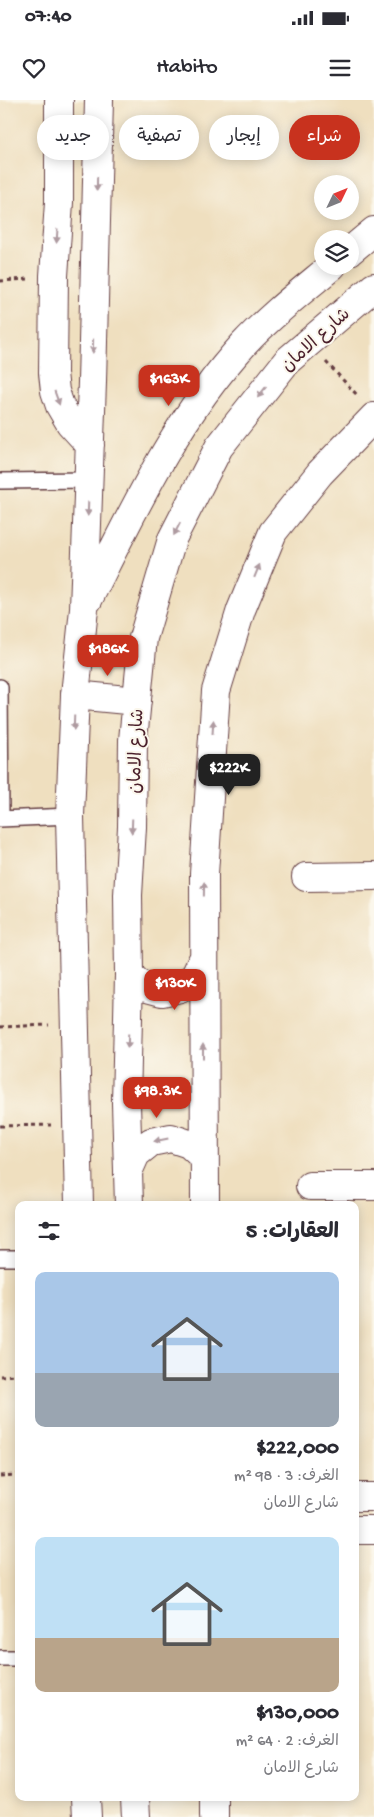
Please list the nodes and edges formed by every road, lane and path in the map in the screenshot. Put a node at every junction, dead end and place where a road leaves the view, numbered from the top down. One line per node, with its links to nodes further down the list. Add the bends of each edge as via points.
1 (60, 100): 9 (street, one-way to 9, via 53,373 60,406)
2 (99, 100): 9 (street, one-way to 9)
3 (374, 231): 4 (street)
4 (359, 244)
5 (321, 275): 12 (street, via 244,344 196,403 158,466)
6 (374, 287): 7 (street, شارع الامان)
7 (308, 344): 8 (path); 15 (street, شارع الامان, one-way to 15, via 287,361 219,446 172,539 143,638)
8 (367, 408): 20 (street, one-way to 8, via 204,874 216,692 238,619 273,532)
9 (90, 445): 10 (street)
10 (89, 480): 11 (lane); 12 (street, one-way to 12)
11 (0, 481)
12 (84, 609): 14 (street)
13 (0, 687): 17 (lane)
14 (76, 695): 15 (street); 16 (street, one-way to 16)
15 (137, 701): 21 (street, شارع الامان, one-way to 21, via 128,895)
16 (70, 816): 17 (lane); 22 (street)
17 (0, 819)
18 (374, 876): 19 (street)
19 (306, 877)
20 (203, 960): 21 (street, via 188,982 180,988 162,992 143,987); 26 (street, one-way to 20)
21 (130, 975): 27 (street, شارع الامان, one-way to 27, via 126,1103)
22 (75, 1025): 23 (path); 24 (street)
23 (0, 1027)
24 (77, 1125): 25 (path); 30 (street)
25 (0, 1126)
26 (204, 1157): 27 (street, one-way to 27, via 189,1144 171,1138 152,1142 136,1154); 32 (street)
27 (128, 1172): 31 (street, شارع الامان)
28 (310, 1186): 29 (street)
29 (374, 1186)
30 (79, 1201)
31 (129, 1201)
32 (205, 1201)
33 (0, 1258): 34 (lane)
34 (15, 1258)
35 (0, 1376): 36 (path)
36 (15, 1376)
37 (15, 1475): 38 (path)
38 (0, 1476)
39 (374, 1496): 40 (street)
40 (359, 1497)
41 (359, 1530): 42 (street)
42 (374, 1530)
43 (0, 1658): 44 (lane)
44 (15, 1658)
45 (86, 1801): 48 (street)
46 (135, 1801): 49 (street)
47 (214, 1801): 50 (street)
48 (87, 1817)
49 (136, 1817)
50 (214, 1817)

